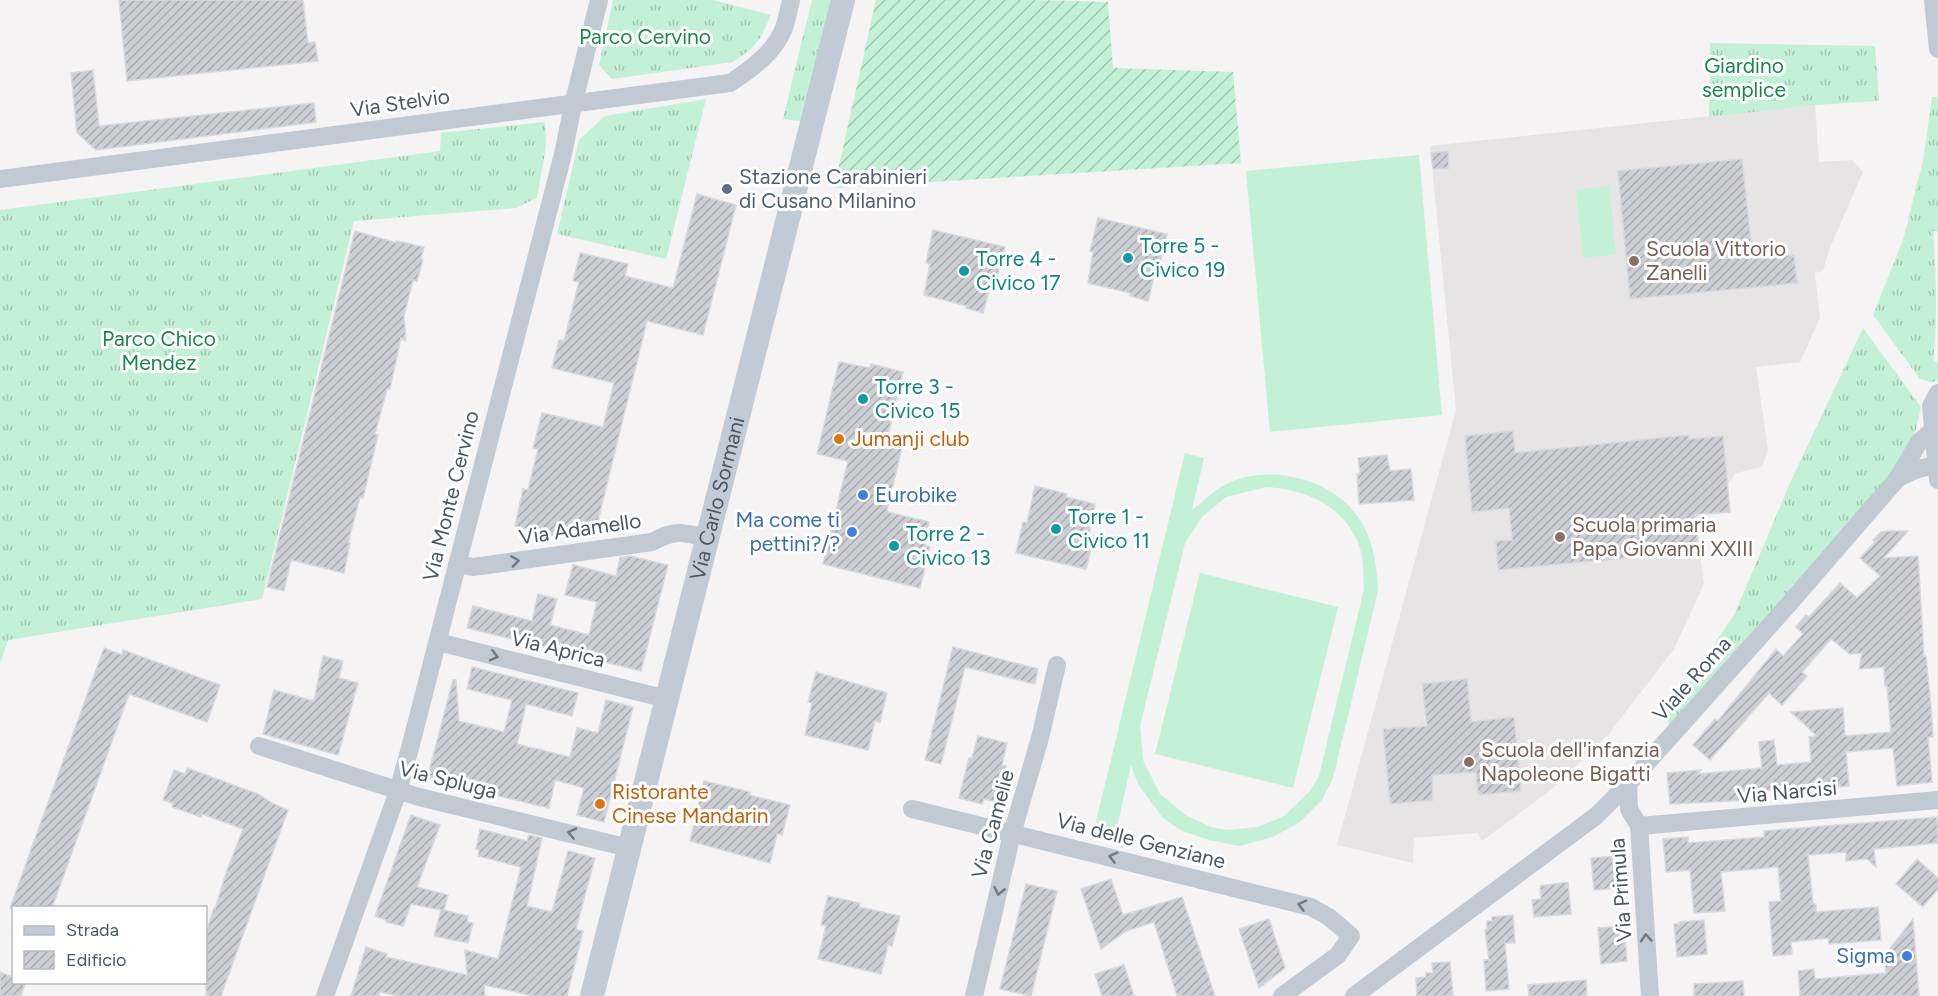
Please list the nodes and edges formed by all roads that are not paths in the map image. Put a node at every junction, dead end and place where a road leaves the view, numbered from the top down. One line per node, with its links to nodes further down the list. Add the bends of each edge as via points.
1 (599, 0): 6 (street, Via Monte Cervino)
2 (791, 0): 6 (street, Via Stelvio, via 783,31 773,46 750,70 730,83)
3 (843, 0): 12 (main road, Via Carlo Sormani)
4 (1933, 0): 5 (street)
5 (1938, 49)
6 (573, 105): 7 (street, Via Stelvio); 13 (street, Via Monte Cervino)
7 (0, 179)
8 (1938, 393): 9 (street, via 1931,406)
9 (1933, 430): 10 (street); 11 (street, Viale Roma, via 1919,442)
10 (1938, 469): 11 (street, Viale Roma)
11 (1898, 478): 18 (street, Viale Roma)
12 (707, 538): 13 (street, Via Adamello, one-way to 12, via 473,567 652,542 678,531); 16 (main road, Via Carlo Sormani)
13 (457, 564): 14 (street, Via Monte Cervino)
14 (438, 642): 16 (street, Via Aprica, one-way to 16); 19 (street, Via Monte Cervino)
15 (1057, 665): 23 (street, Via Camelie)
16 (667, 699): 24 (main road, Via Carlo Sormani)
17 (258, 746): 19 (street, Via Spluga)
18 (1628, 784): 22 (street, Via Primula, via 1629,808); 29 (street, Viale Roma, via 1596,816)
19 (398, 791): 24 (street, Via Spluga, one-way to 19); 25 (street, Via Monte Cervino)
20 (1938, 800): 22 (street, Via Narcisi)
21 (912, 809): 23 (street, Via delle Genziane)
22 (1640, 826): 30 (street, Via Primula, one-way to 22)
23 (1012, 834): 27 (street, Via Camelie, one-way to 27); 28 (street, Via delle Genziane, one-way to 23, via 1338,955 1351,936 1329,917 1311,907)
24 (629, 848): 26 (main road, Via Carlo Sormani)
25 (325, 996)
26 (592, 996)
27 (974, 996)
28 (1282, 996)
29 (1354, 996)
30 (1650, 996)

